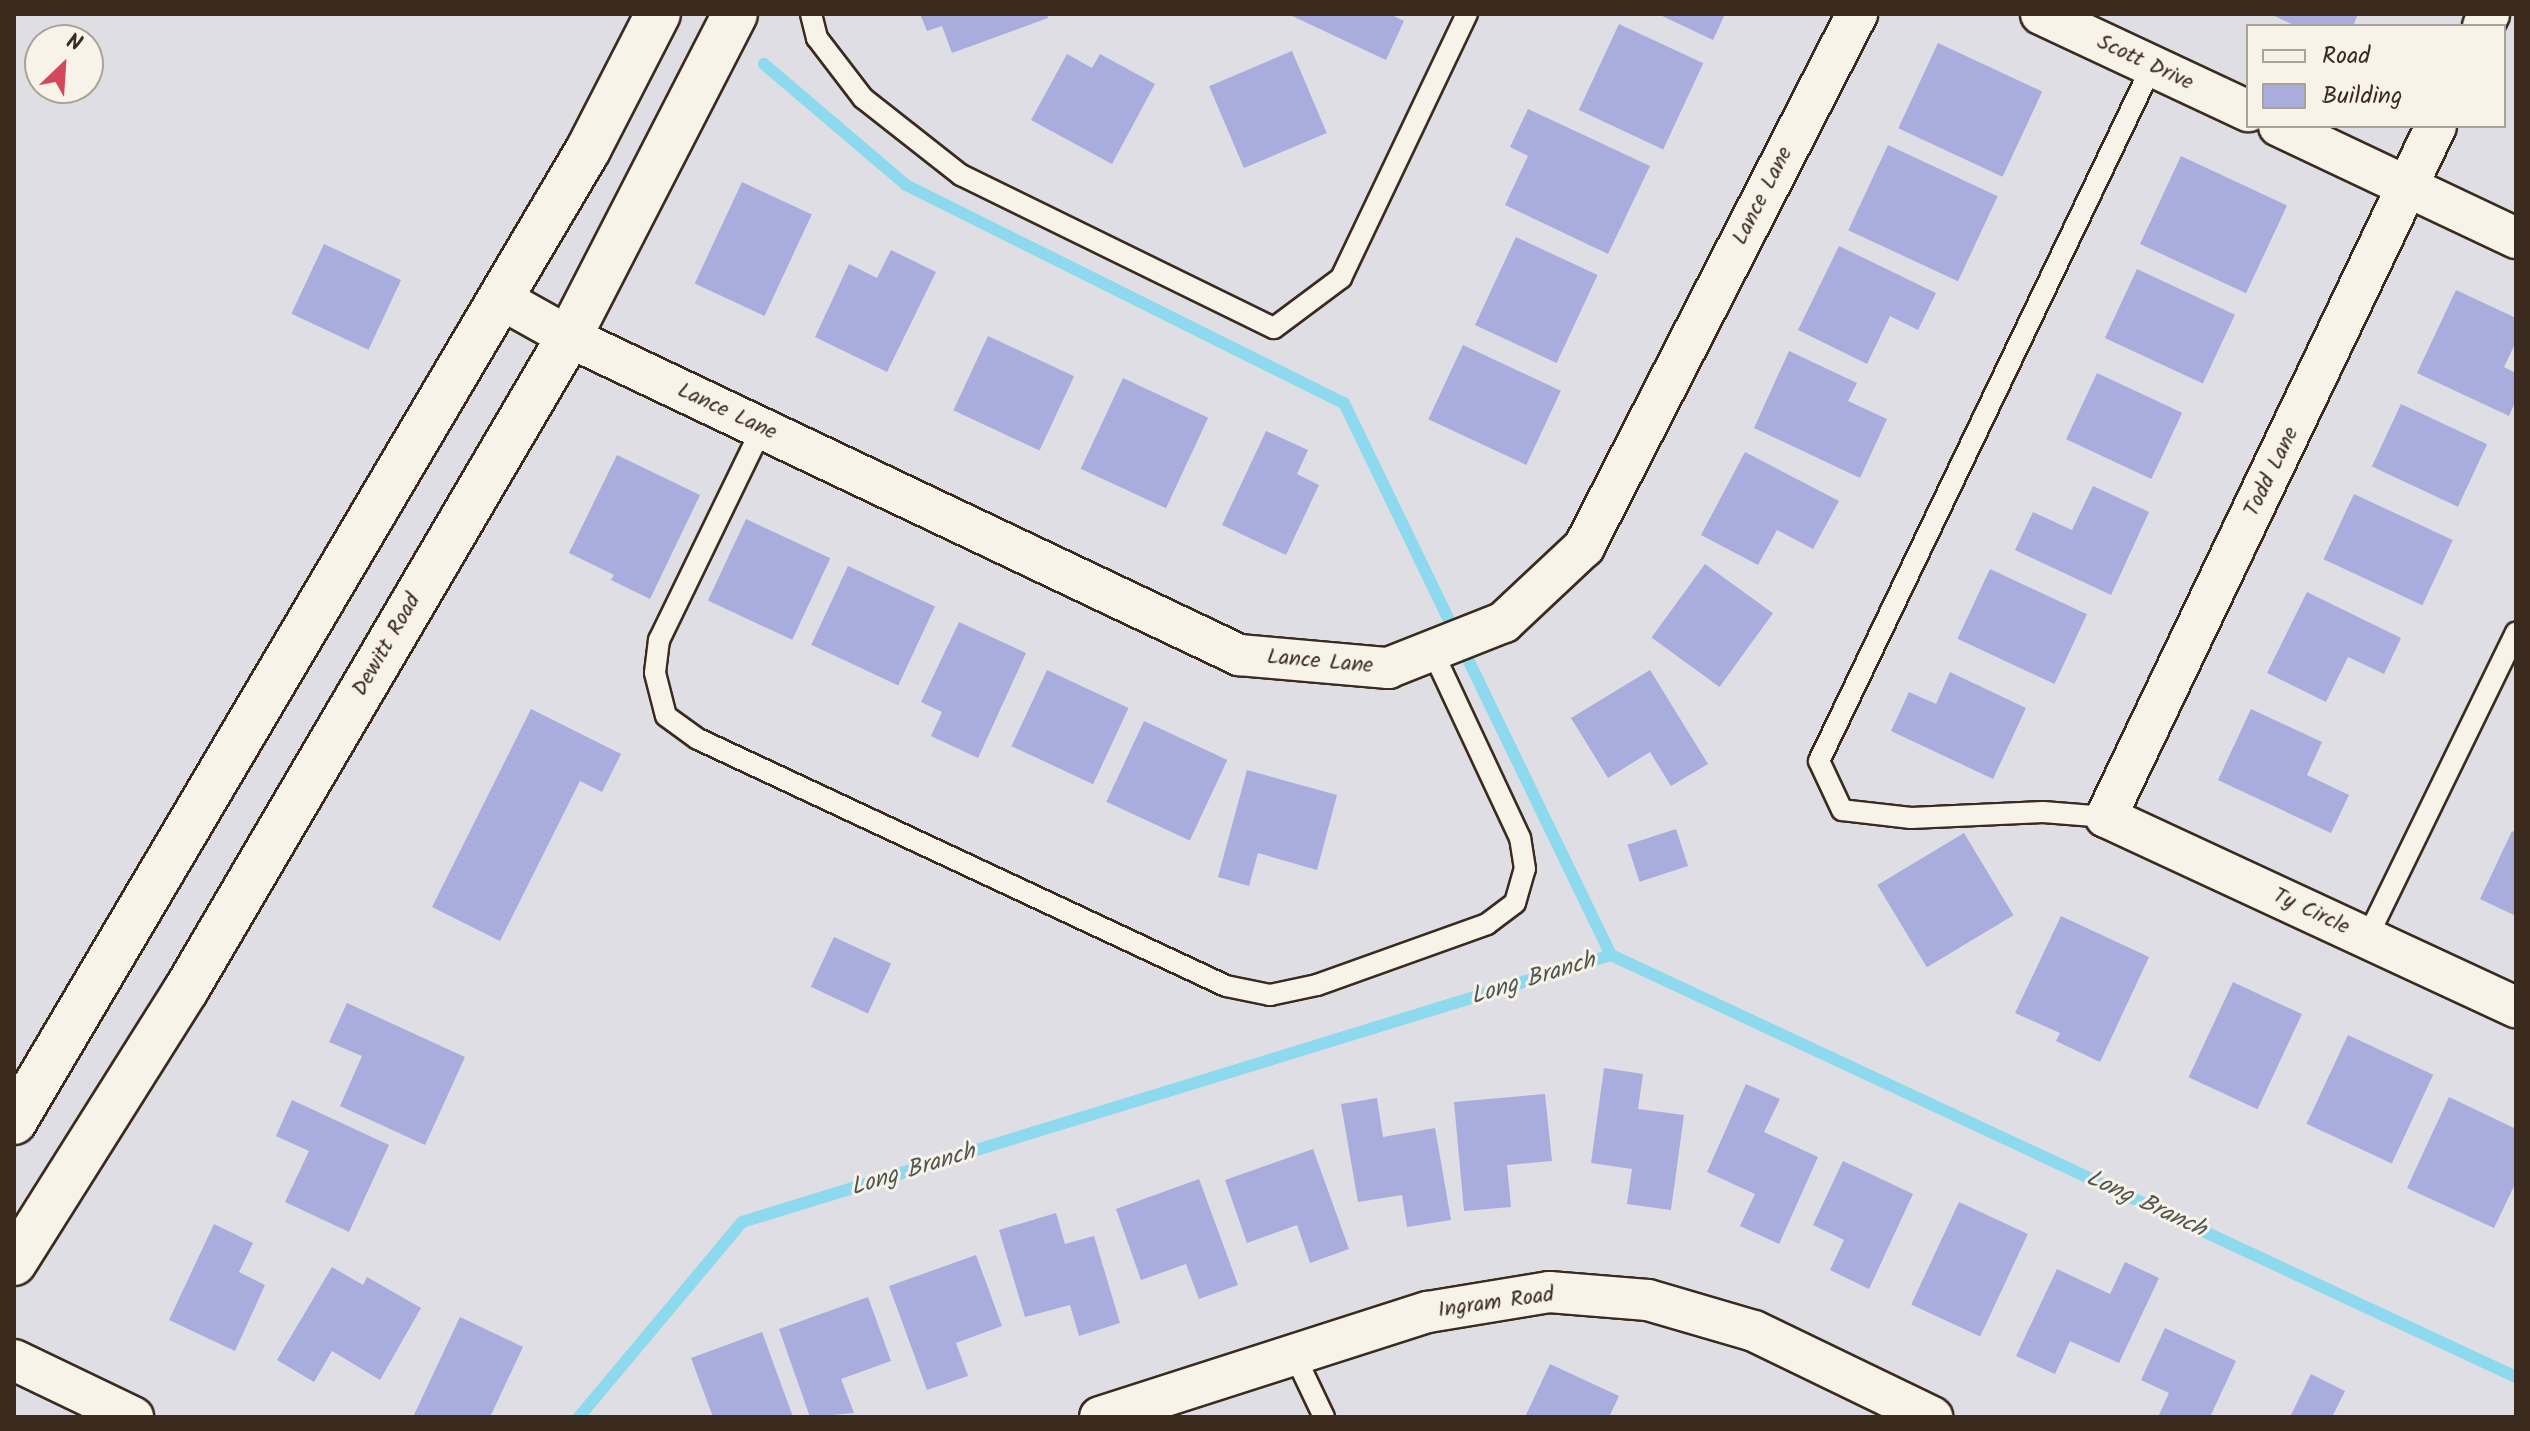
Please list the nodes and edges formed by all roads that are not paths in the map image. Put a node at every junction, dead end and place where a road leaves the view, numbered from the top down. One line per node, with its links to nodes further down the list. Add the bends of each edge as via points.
1 (658, 14): 13 (main road, via 588,150)
2 (735, 14): 14 (main road, Dewitt Road)
3 (811, 14): 4 (lane, via 817,38 863,98 961,175 1274,328 1341,278)
4 (1467, 14)
5 (1857, 14): 17 (street, Lance Lane, via 1584,547 1504,622)
6 (2041, 14): 7 (street, Scott Drive)
7 (2152, 66): 8 (street, Scott Drive); 18 (lane, via 1819,761 1842,810 1911,818 2043,812)
8 (2246, 110)
9 (2283, 128): 11 (street)
10 (2435, 128): 11 (street, Todd Lane)
11 (2408, 187): 12 (street); 18 (street, Todd Lane)
12 (2516, 238)
13 (501, 299): 14 (street, Lance Lane); 21 (main road)
14 (569, 337): 15 (street, Lance Lane); 22 (main road, Dewitt Road, via 186,990)
15 (762, 428): 17 (street, Lance Lane, via 1239,655 1388,668); 17 (lane, via 659,640 655,673 666,716 698,739 1226,986 1270,995 1317,985 1487,924 1515,903 1525,869 1520,838)
16 (2516, 632): 19 (lane)
17 (1432, 650)
18 (2106, 817): 19 (street, Ty Circle)
19 (2367, 938): 20 (street, Ty Circle)
20 (2516, 1007)
21 (14, 1122)
22 (14, 1263)
23 (1294, 1354): 26 (street, Ingram Road); 27 (lane); 28 (street, Ingram Road, via 1428,1312 1549,1292 1648,1300 1754,1331)
24 (14, 1360): 25 (street)
25 (133, 1417)
26 (1100, 1417)
27 (1324, 1417)
28 (1932, 1417)

